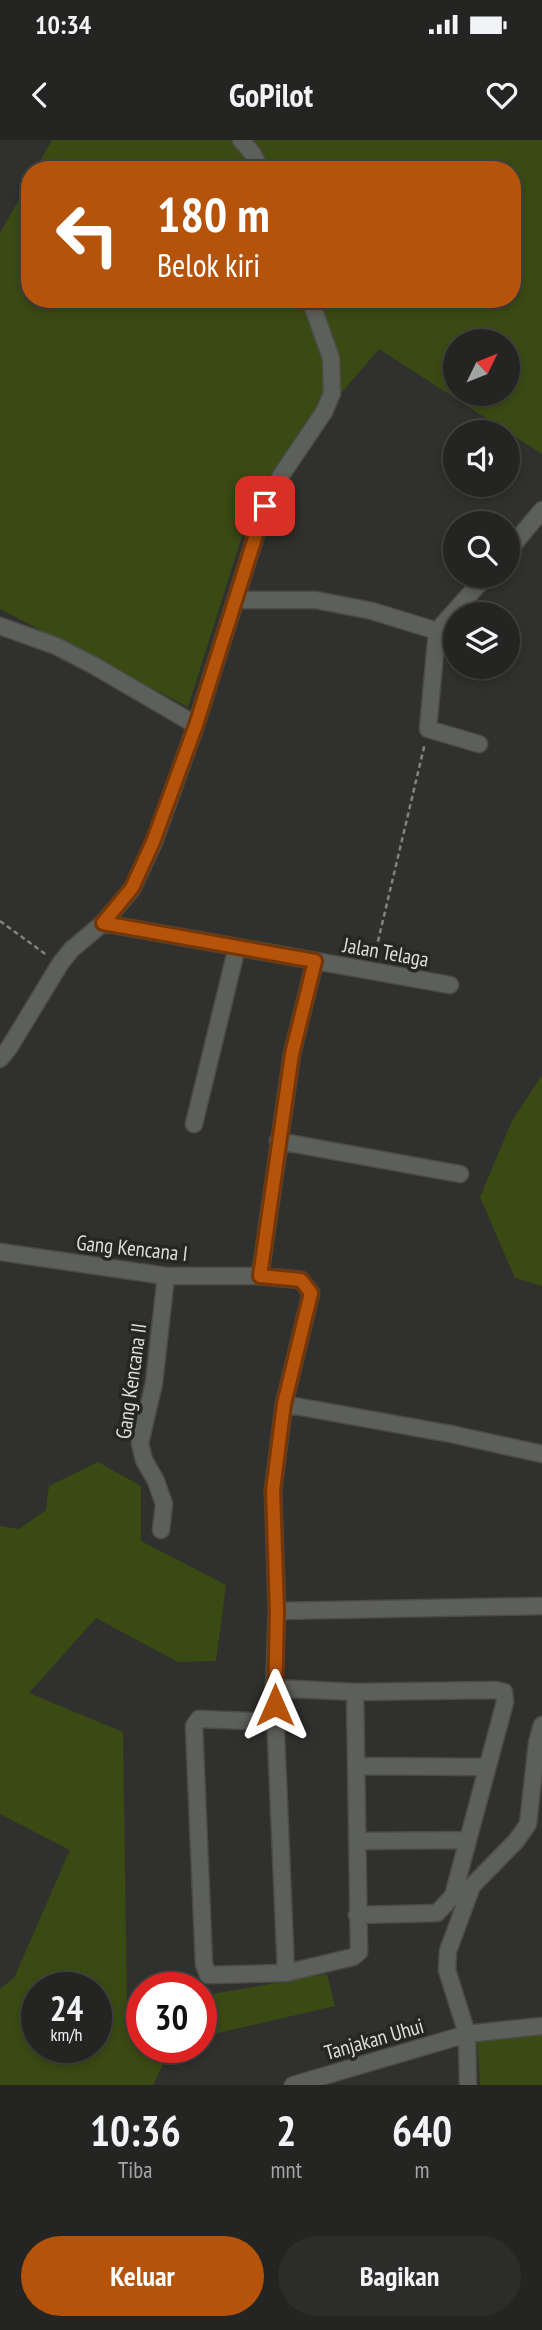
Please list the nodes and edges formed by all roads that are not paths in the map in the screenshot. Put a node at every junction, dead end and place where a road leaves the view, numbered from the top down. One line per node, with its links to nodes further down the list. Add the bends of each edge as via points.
1 (241, 140): 2 (street)
2 (256, 161)
3 (313, 308): 7 (street, via 331,358 332,393 265,506)
4 (542, 510): 5 (street)
5 (520, 537)
6 (475, 588): 9 (street)
7 (236, 600): 9 (street, via 316,600); 10 (street)
8 (0, 626): 10 (street, via 56,646)
9 (437, 631): 11 (street, via 428,729)
10 (196, 725): 12 (street, via 132,888)
11 (480, 744)
12 (103, 923): 13 (street, Jalan Telaga); 16 (street, via 60,964)
13 (237, 947): 14 (street, Jalan Telaga); 17 (street)
14 (315, 961): 15 (street, Jalan Telaga); 18 (street, Jalan Telaga, via 292,1054)
15 (450, 985)
16 (0, 1059)
17 (194, 1124)
18 (278, 1141): 19 (street); 22 (street, Jalan Telaga)
19 (460, 1174)
20 (0, 1252): 21 (street, Gang Kencana I)
21 (166, 1276): 22 (street, Gang Kencana I); 25 (street, Gang Kencana II, via 153,1383 140,1443 164,1504)
22 (260, 1276): 23 (street, Gang Kencana I, via 301,1280 311,1293)
23 (284, 1404): 24 (street); 27 (street, via 273,1490)
24 (542, 1454)
25 (161, 1530)
26 (542, 1606): 27 (street)
27 (277, 1611): 28 (street)
28 (274, 1688): 29 (street); 30 (street)
29 (355, 1692): 33 (street); 34 (street, via 504,1692)
30 (276, 1722): 38 (street); 38 (street, via 199,1718 194,1726 204,1969 208,1975)
31 (542, 1725): 32 (street)
32 (540, 1743): 40 (street, via 528,1824 472,1886 448,1951 447,1970)
33 (356, 1766): 34 (street); 36 (street)
34 (487, 1767): 35 (street)
35 (468, 1840): 36 (street); 37 (street, via 453,1896 437,1913)
36 (357, 1841): 37 (street)
37 (358, 1915): 38 (street, via 361,1945 353,1957)
38 (286, 1973)
39 (542, 2026): 40 (street, Tanjakan Uhui)
40 (467, 2034): 41 (street, Tanjakan Uhui); 42 (street)
41 (293, 2085)
42 (468, 2085)

